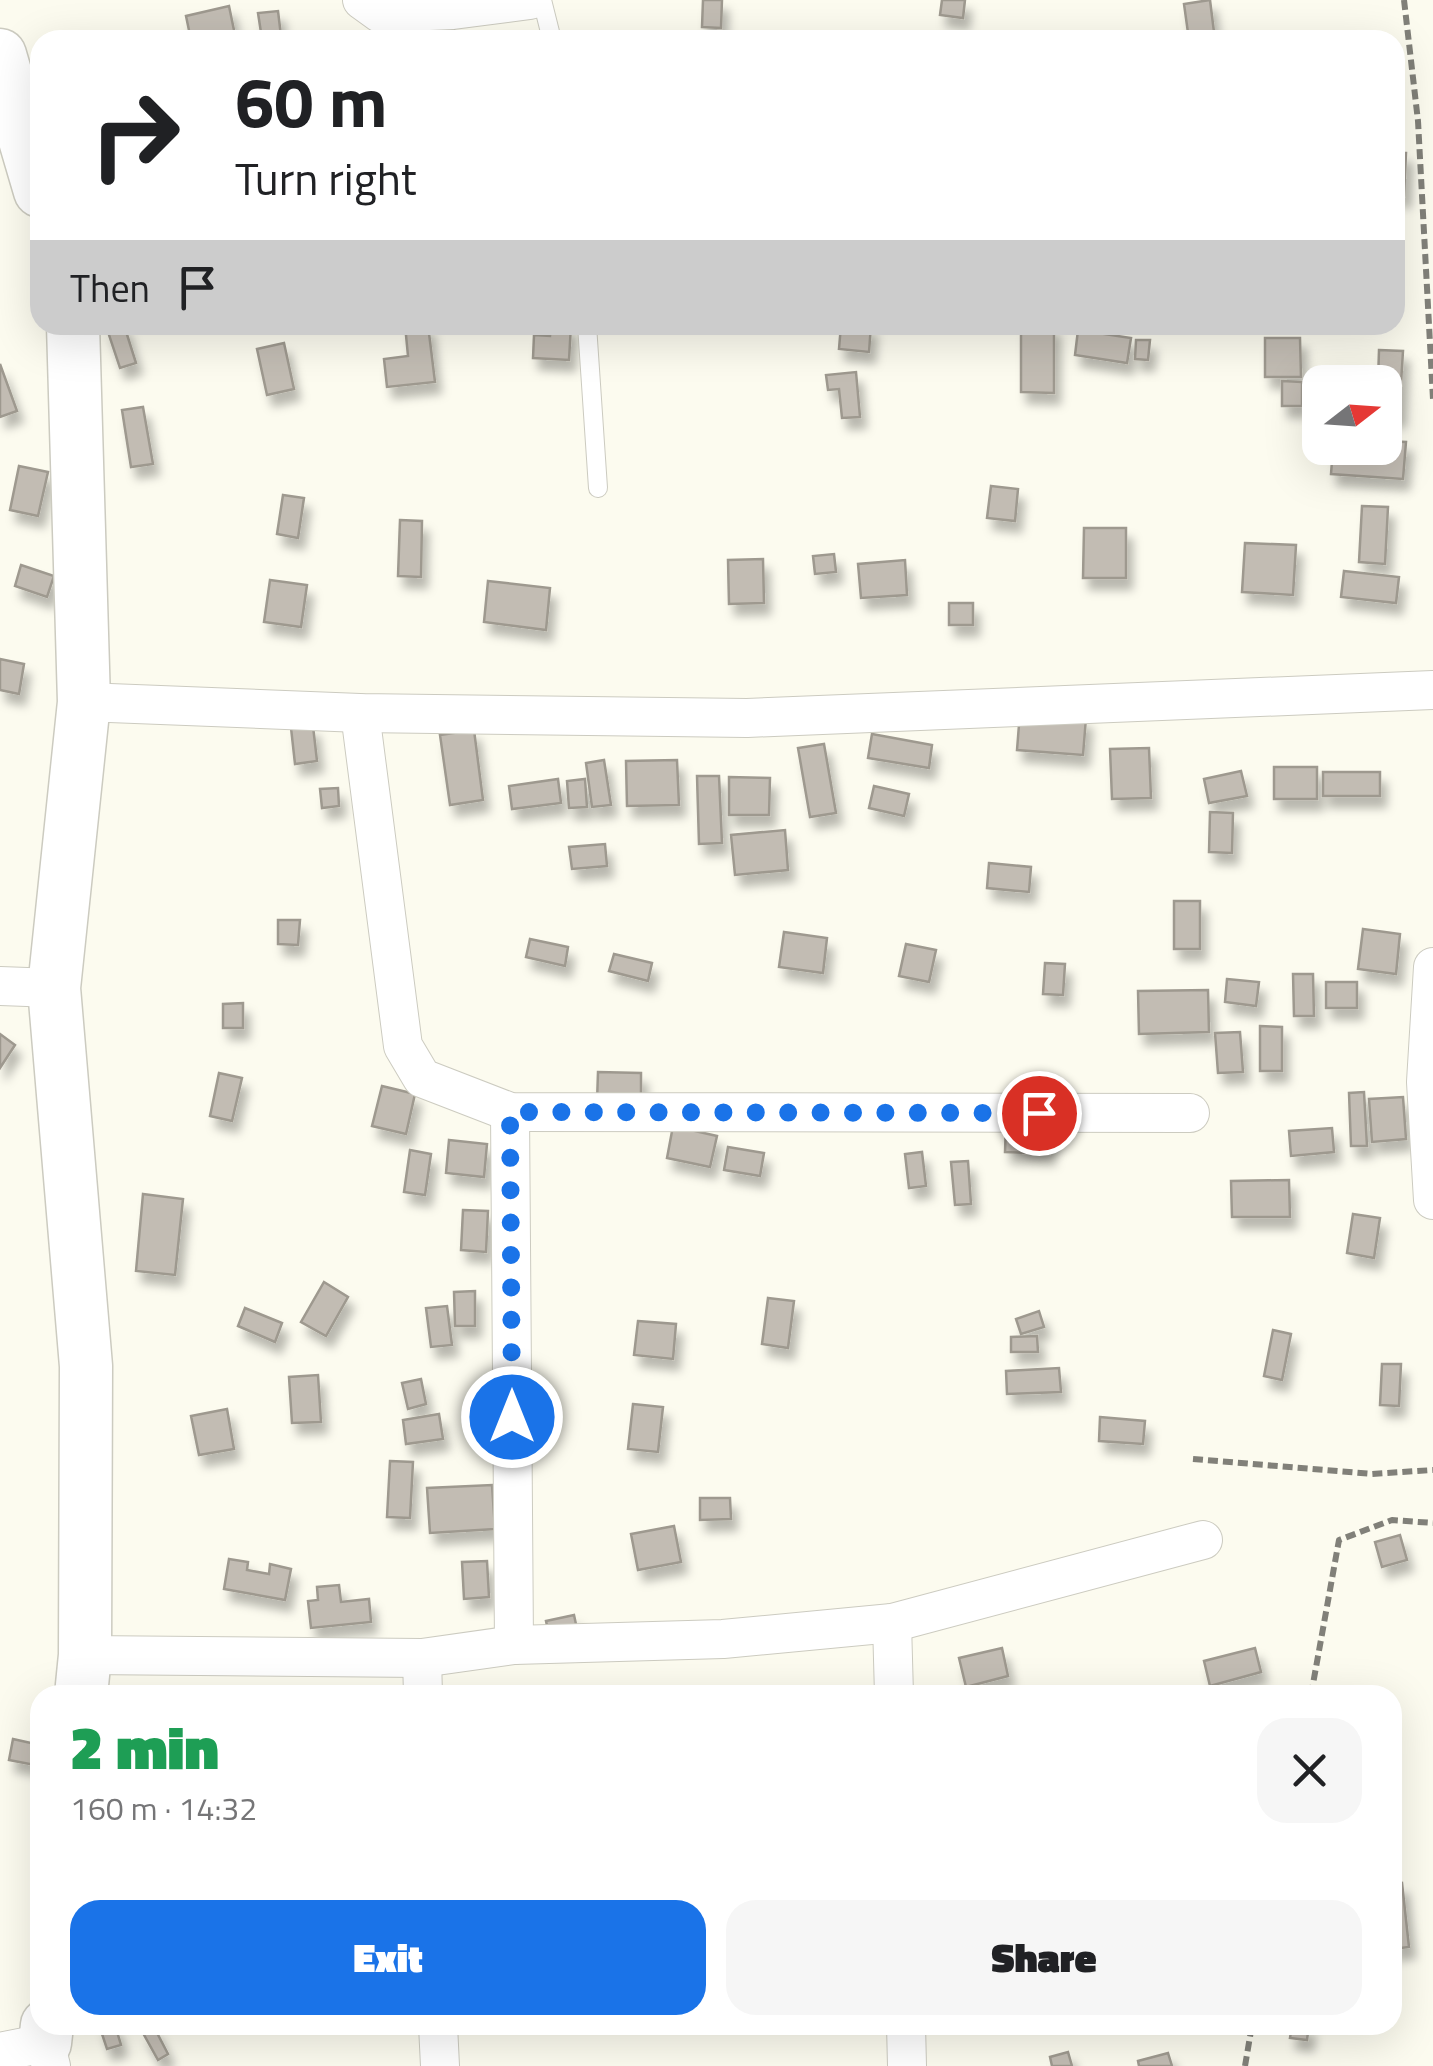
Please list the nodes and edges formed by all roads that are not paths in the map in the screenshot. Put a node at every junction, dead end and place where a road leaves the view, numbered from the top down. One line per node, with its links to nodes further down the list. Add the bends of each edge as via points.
1 (362, 0): 2 (street, via 380,14)
2 (530, 0)
3 (542, 0): 4 (lane)
4 (550, 30)
5 (0, 55): 6 (street)
6 (30, 157)
7 (73, 335): 11 (street)
8 (588, 335): 9 (lane)
9 (598, 488)
10 (1433, 690): 12 (street, via 747,718)
11 (84, 702): 12 (street); 15 (street)
12 (360, 712): 16 (street, via 403,1046 422,1078)
13 (1433, 967): 18 (street, via 1426,1082)
14 (0, 986): 15 (street)
15 (54, 988): 22 (street, via 86,1366)
16 (510, 1112): 17 (street); 21 (street)
17 (1190, 1113)
18 (1433, 1200)
19 (1203, 1540): 20 (street)
20 (892, 1623): 21 (street, via 723,1639); 24 (street)
21 (514, 1645): 23 (street)
22 (83, 1675): 23 (street)
23 (422, 1677)
24 (894, 1685)
25 (438, 2035): 27 (street)
26 (906, 2035): 28 (street)
27 (440, 2066)
28 (907, 2066)

